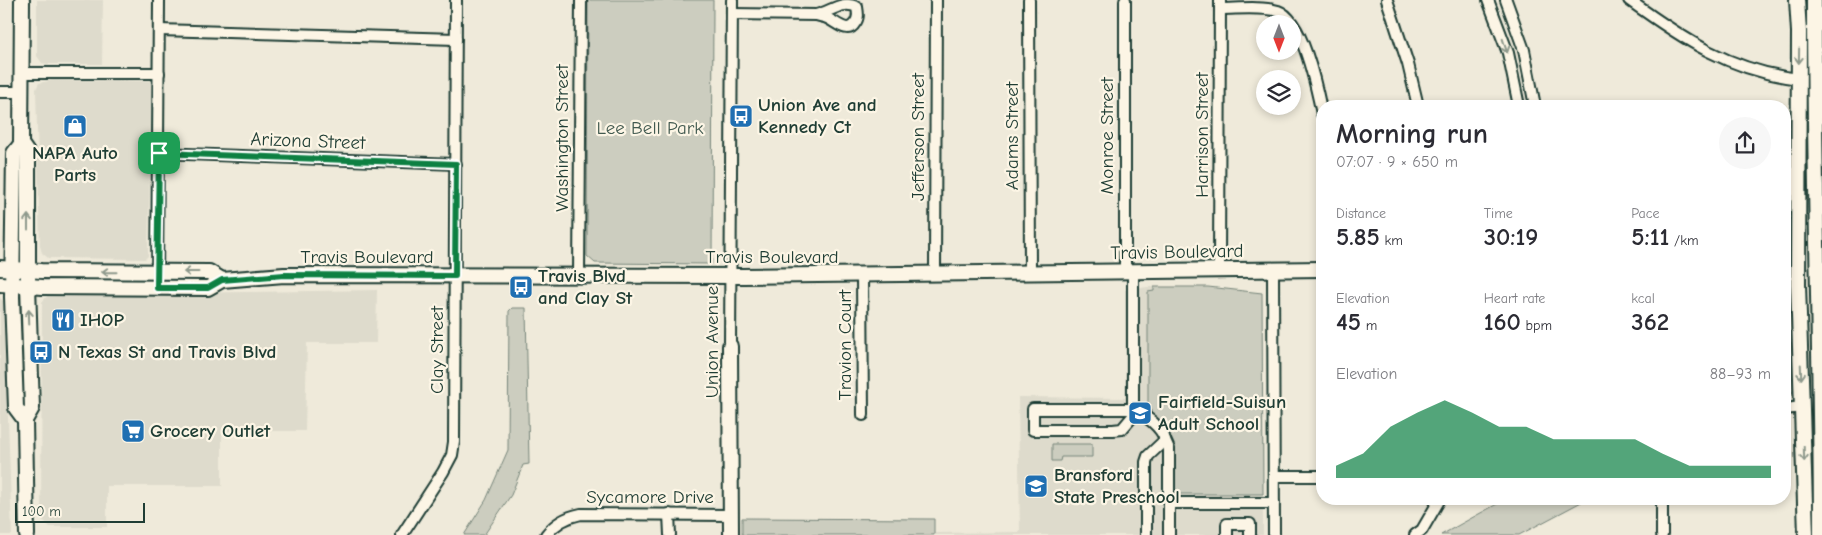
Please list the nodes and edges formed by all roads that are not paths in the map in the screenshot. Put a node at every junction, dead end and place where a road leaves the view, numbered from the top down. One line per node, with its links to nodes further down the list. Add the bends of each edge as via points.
1 (22, 0): 20 (main road)
2 (159, 0): 18 (street)
3 (456, 0): 19 (street, Clay Street)
4 (580, 0): 48 (street, Washington Street)
5 (732, 0): 16 (street, Union Avenue)
6 (936, 0): 45 (street, Jefferson Street)
7 (1030, 0): 44 (street, Adams Street)
8 (1125, 0): 43 (street, Monroe Street)
9 (1387, 0): 27 (street)
10 (1488, 0): 28 (street, one-way to 28, via 1508,53)
11 (1506, 0): 29 (street, via 1524,50)
12 (1629, 0): 22 (street, via 1670,30 1727,62 1758,73)
13 (1797, 0): 22 (main road, one-way to 22)
14 (1814, 0): 23 (main road)
15 (1220, 4): 26 (street, via 1279,11 1289,18 1297,29); 39 (street, Harrison Street)
16 (732, 14): 17 (street); 49 (street, Union Avenue)
17 (816, 15)
18 (159, 30): 19 (street); 21 (street)
19 (456, 39): 32 (street, Clay Street)
20 (22, 73): 21 (street); 25 (main road)
21 (159, 73): 31 (street)
22 (1798, 80): 33 (main road)
23 (1818, 80): 34 (main road)
24 (0, 92): 25 (street)
25 (22, 92): 30 (main road)
26 (1318, 100)
27 (1417, 100)
28 (1518, 100)
29 (1534, 100)
30 (22, 144): 35 (main road, via 14,153); 37 (main road, one-way to 30, via 28,154)
31 (159, 153): 32 (street, Arizona Street); 42 (street)
32 (456, 164): 47 (street, Clay Street)
33 (1792, 247): 34 (main road); 40 (main road)
34 (1820, 248): 41 (main road)
35 (7, 269): 37 (main road, Travis Boulevard); 51 (main road)
36 (1316, 269): 38 (main road, Travis Boulevard)
37 (28, 270): 42 (main road, Travis Boulevard, one-way to 37); 52 (main road)
38 (1273, 270): 39 (main road, Travis Boulevard); 61 (street)
39 (1219, 271): 43 (main road, Travis Boulevard)
40 (1792, 271): 41 (main road); 55 (main road, one-way to 55)
41 (1820, 271): 82 (main road)
42 (158, 272): 50 (main road, Travis Boulevard, one-way to 42, via 208,272); 53 (street)
43 (1129, 272): 44 (main road, Travis Boulevard); 57 (street, Monroe Street)
44 (1030, 273): 45 (main road, Travis Boulevard)
45 (935, 274): 46 (main road, Travis Boulevard)
46 (862, 275): 49 (main road, Travis Boulevard); 58 (street, Travion Court)
47 (455, 276): 48 (main road, Travis Boulevard); 50 (main road, Travis Boulevard, via 284,275); 70 (street, Clay Street, via 452,455)
48 (579, 276): 49 (main road, Travis Boulevard)
49 (731, 276): 54 (street, Union Avenue)
50 (222, 280): 53 (main road, Travis Boulevard, via 208,288)
51 (6, 284): 52 (main road, Travis Boulevard); 59 (main road, via 16,408)
52 (28, 286): 53 (main road, Travis Boulevard); 59 (main road, one-way to 52, via 32,408)
53 (157, 288)
54 (730, 346): 68 (main road, Union Avenue)
55 (1802, 407): 56 (street); 81 (main road, one-way to 81)
56 (1791, 408)
57 (1133, 409): 57 (street, via 1032,409 1033,430 1122,429 1133,416); 60 (street, via 1144,415)
58 (863, 415)
59 (25, 420): 69 (main road)
60 (1165, 440): 63 (street, via 1169,450); 74 (street, via 1146,462)
61 (1274, 476): 62 (street); 64 (street)
62 (1316, 476)
63 (1169, 503): 64 (street); 75 (street)
64 (1274, 503): 78 (street)
65 (1437, 505): 79 (street, via 1422,530)
66 (1662, 505): 80 (street)
67 (669, 514): 68 (street, Sycamore Drive); 71 (street, Sycamore Drive, via 581,514 558,523); 72 (street)
68 (731, 515): 73 (main road, Union Avenue)
69 (27, 535)
70 (402, 535)
71 (546, 535)
72 (670, 535)
73 (731, 535)
74 (1146, 535)
75 (1169, 535)
76 (1227, 535): 77 (street, via 1227,524 1250,524)
77 (1250, 535)
78 (1274, 535)
79 (1415, 535)
80 (1662, 535)
81 (1806, 535)
82 (1821, 535)

